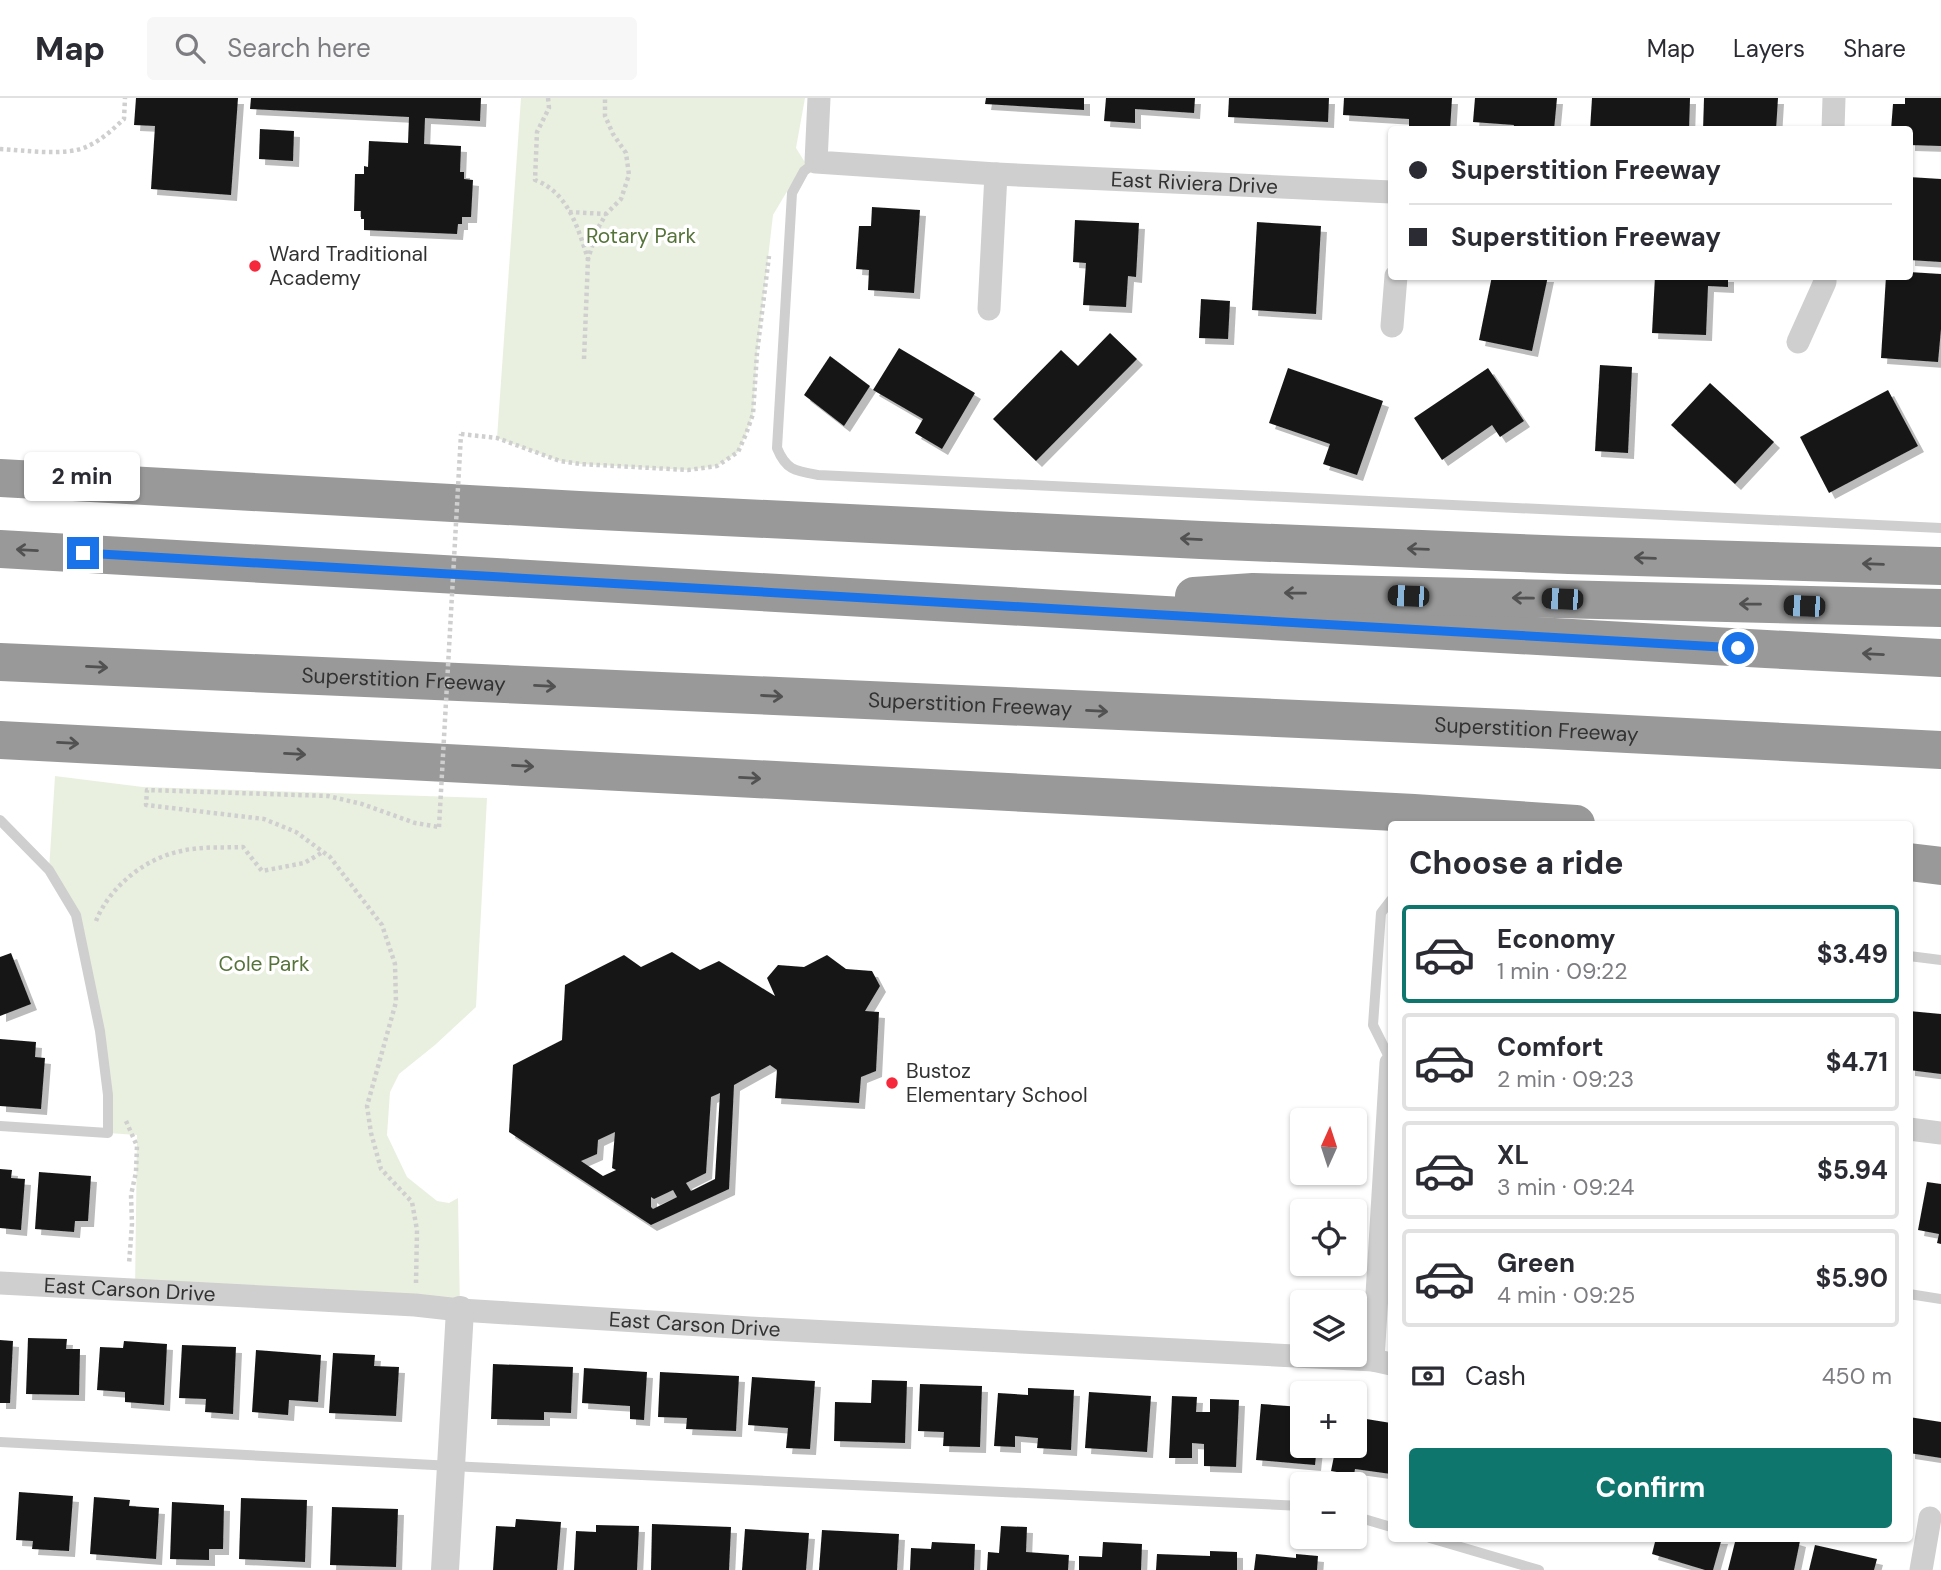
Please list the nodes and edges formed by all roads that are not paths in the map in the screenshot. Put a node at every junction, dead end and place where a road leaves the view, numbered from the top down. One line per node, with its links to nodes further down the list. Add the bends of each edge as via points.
1 (819, 98): 4 (street)
2 (1834, 98): 3 (street)
3 (1833, 126)
4 (816, 162): 5 (street, East Riviera Drive); 13 (lane, via 804,171 792,193 776,448 782,461 795,471)
5 (996, 174): 6 (street, East Riviera Drive); 9 (street)
6 (1388, 192)
7 (1396, 280): 10 (street)
8 (1825, 280): 11 (street)
9 (989, 309)
10 (1392, 326)
11 (1798, 342)
12 (0, 478): 15 (highway, one-way to 12, via 1174,539)
13 (1941, 528)
14 (0, 549): 16 (highway, one-way to 14)
15 (1941, 566)
16 (1049, 608): 17 (highway, one-way to 16, via 1253,592); 18 (highway, one-way to 16)
17 (1941, 608)
18 (1941, 658)
19 (10, 663): 20 (highway, Superstition Freeway, one-way to 20)
20 (1529, 729): 22 (highway, Superstition Freeway); 23 (highway)
21 (0, 740): 25 (highway, one-way to 25)
22 (1941, 750)
23 (1941, 775)
24 (0, 820): 32 (lane, via 49,870 76,915 100,1031 108,1133)
25 (1532, 821)
26 (1913, 862): 27 (highway)
27 (1941, 866)
28 (1388, 904): 31 (lane, via 1381,913 1373,1025)
29 (1913, 956): 30 (lane)
30 (1941, 960)
31 (1388, 1056)
32 (0, 1126)
33 (1913, 1130): 34 (street)
34 (1941, 1133)
35 (1388, 1172): 36 (street)
36 (1387, 1208): 41 (street)
37 (0, 1283): 40 (street, East Carson Drive)
38 (1913, 1295): 39 (lane)
39 (1941, 1299)
40 (460, 1310): 41 (street, East Carson Drive); 43 (street)
41 (1382, 1362)
42 (0, 1442): 43 (lane)
43 (452, 1466): 44 (lane); 49 (street)
44 (1290, 1505)
45 (1927, 1517): 51 (street)
46 (1367, 1520): 47 (lane)
47 (1388, 1526)
48 (1444, 1542): 50 (lane)
49 (445, 1570)
50 (1539, 1570)
51 (1922, 1570)

